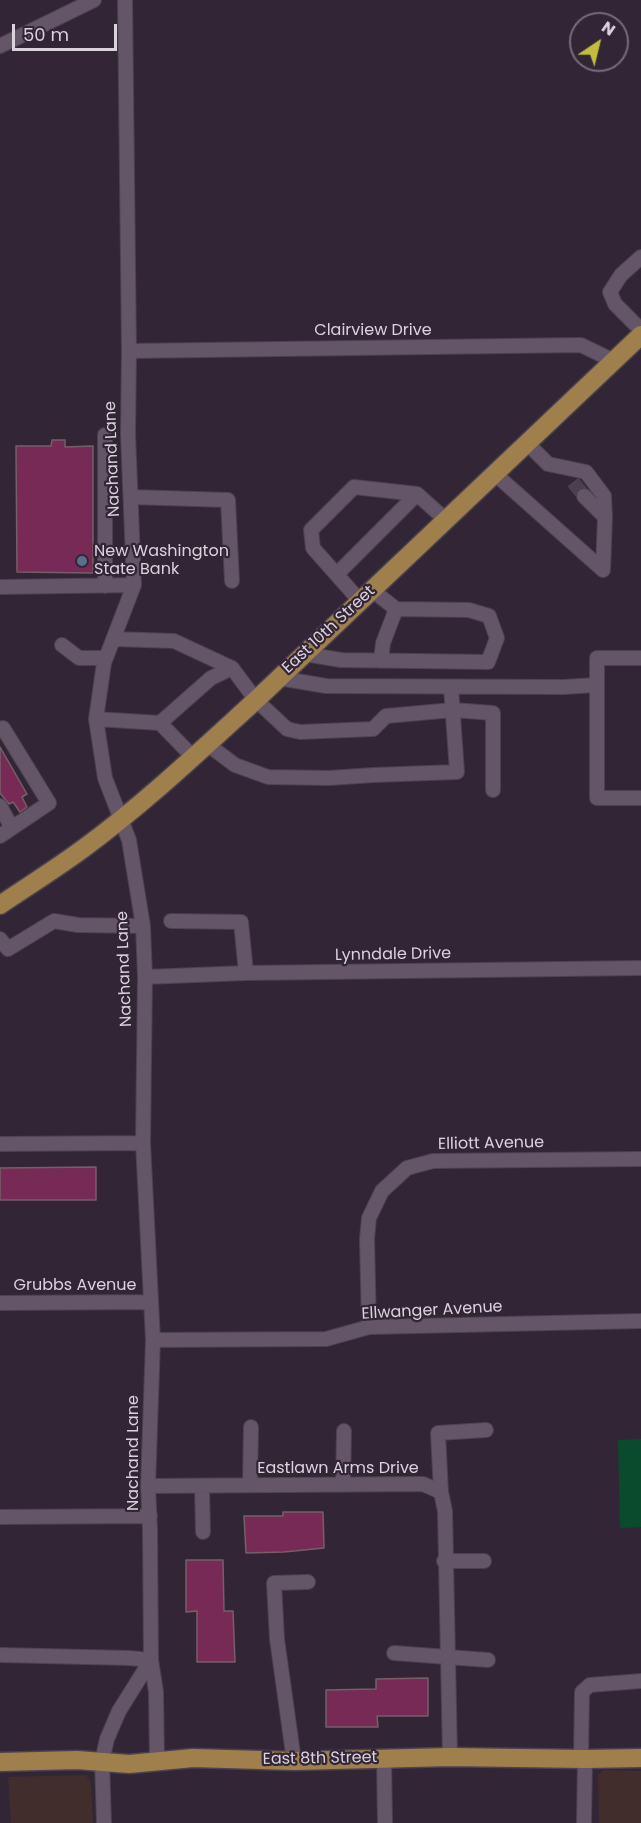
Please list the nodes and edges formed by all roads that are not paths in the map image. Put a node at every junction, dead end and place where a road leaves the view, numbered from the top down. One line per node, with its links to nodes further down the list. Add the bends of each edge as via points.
1 (93, 0): 3 (street)
2 (125, 0): 7 (street, Nachand Lane)
3 (0, 45)
4 (641, 257): 5 (street, via 621,275 610,292 615,304)
5 (641, 330)
6 (641, 335): 8 (main road, East 10th Street)
7 (129, 351): 8 (street, Clairview Drive, via 581,345); 16 (street, Nachand Lane)
8 (614, 361): 10 (main road, East 10th Street)
9 (105, 435): 22 (street)
10 (527, 443): 11 (street, via 548,464); 12 (main road, East 10th Street)
11 (560, 467): 13 (street); 17 (street, via 586,472 604,496)
12 (495, 474): 17 (street, via 603,570); 18 (main road, East 10th Street)
13 (573, 482)
14 (417, 494): 18 (street); 19 (street); 19 (street, via 354,487 311,530 313,548)
15 (584, 496): 17 (street)
16 (130, 498): 20 (street, via 228,500); 21 (street, Nachand Lane)
17 (605, 517)
18 (446, 520): 24 (main road, East 10th Street)
19 (337, 574): 24 (street)
20 (232, 581)
21 (134, 585): 22 (street); 26 (street, Nachand Lane)
22 (105, 586): 23 (street)
23 (0, 587)
24 (366, 596): 25 (street); 28 (main road, East 10th Street)
25 (396, 609): 30 (street, via 383,643); 30 (street, via 469,610 489,616 497,638 489,662)
26 (114, 639): 31 (street, Nachand Lane); 32 (street, via 174,641)
27 (62, 645): 31 (street, via 79,658 100,658)
28 (304, 654): 30 (street); 33 (main road, East 10th Street)
29 (641, 658): 34 (street, via 597,658)
30 (381, 661)
31 (104, 663): 38 (street, Nachand Lane)
32 (232, 668): 36 (street); 39 (street, via 211,678)
33 (279, 678): 35 (street, via 326,686); 36 (main road, East 10th Street)
34 (596, 685): 35 (street); 45 (street, via 597,798)
35 (451, 687): 37 (street)
36 (256, 700): 37 (street, via 287,729 300,732 373,729 386,716); 42 (main road, East 10th Street)
37 (453, 710): 42 (street, via 457,772 268,777 235,765); 44 (street, via 492,713)
38 (96, 719): 39 (street); 48 (street, Nachand Lane, via 105,778)
39 (160, 723): 43 (street)
40 (3, 728): 47 (street, via 49,803)
41 (0, 743): 47 (street)
42 (207, 744): 43 (main road, East 10th Street)
43 (193, 757): 48 (main road, East 10th Street)
44 (493, 790)
45 (641, 798)
46 (0, 806): 49 (street)
47 (43, 807): 49 (street)
48 (121, 819): 51 (main road, East 10th Street, via 84,849); 53 (street, Nachand Lane, via 129,840)
49 (12, 828): 50 (street)
50 (0, 836)
51 (0, 905)
52 (171, 921): 56 (street, via 241,922)
53 (143, 926): 54 (street, via 54,921 8,949); 57 (street, Nachand Lane)
54 (0, 939)
55 (641, 969): 56 (street, Lynndale Drive)
56 (246, 973): 57 (street, Lynndale Drive)
57 (145, 977): 58 (street, Nachand Lane)
58 (143, 1143): 59 (street); 61 (street, Nachand Lane)
59 (0, 1144)
60 (641, 1159): 64 (street, Elliott Avenue, via 433,1161 407,1168 382,1191 369,1218)
61 (151, 1302): 62 (street, Grubbs Avenue); 65 (street, Nachand Lane)
62 (0, 1303)
63 (641, 1321): 64 (street, Ellwanger Avenue)
64 (369, 1327): 65 (street, Ellwanger Avenue, via 326,1339)
65 (153, 1340): 71 (street, Nachand Lane)
66 (251, 1427): 69 (street)
67 (486, 1430): 73 (street, via 438,1433)
68 (344, 1431): 70 (street)
69 (250, 1485): 70 (street, Eastlawn Arms Drive); 72 (street, Eastlawn Arms Drive)
70 (343, 1485): 73 (street, Eastlawn Arms Drive, via 423,1484)
71 (148, 1486): 72 (street, Eastlawn Arms Drive); 74 (street, Nachand Lane)
72 (202, 1486): 76 (street)
73 (441, 1492): 77 (street, via 445,1511)
74 (150, 1516): 75 (street); 83 (street, Nachand Lane)
75 (0, 1517)
76 (203, 1532)
77 (444, 1561): 78 (street); 82 (street)
78 (484, 1561)
79 (308, 1582): 92 (street, via 273,1583)
80 (394, 1653): 82 (street)
81 (0, 1655): 83 (street)
82 (447, 1656): 84 (street); 86 (street)
83 (151, 1660): 90 (street, via 119,1711); 91 (street, Nachand Lane, via 156,1692)
84 (488, 1660)
85 (641, 1681): 89 (street, via 590,1685 582,1692)
86 (450, 1757): 88 (main road, East 8th Street); 89 (main road, East 8th Street)
87 (641, 1758): 89 (main road, East 8th Street)
88 (384, 1759): 92 (main road, East 8th Street); 95 (street)
89 (583, 1759): 96 (street)
90 (102, 1761): 91 (main road, East 8th Street); 93 (main road, East 8th Street); 94 (street)
91 (157, 1761): 92 (main road, East 8th Street)
92 (294, 1761)
93 (0, 1762)
94 (104, 1823)
95 (385, 1823)
96 (584, 1823)

